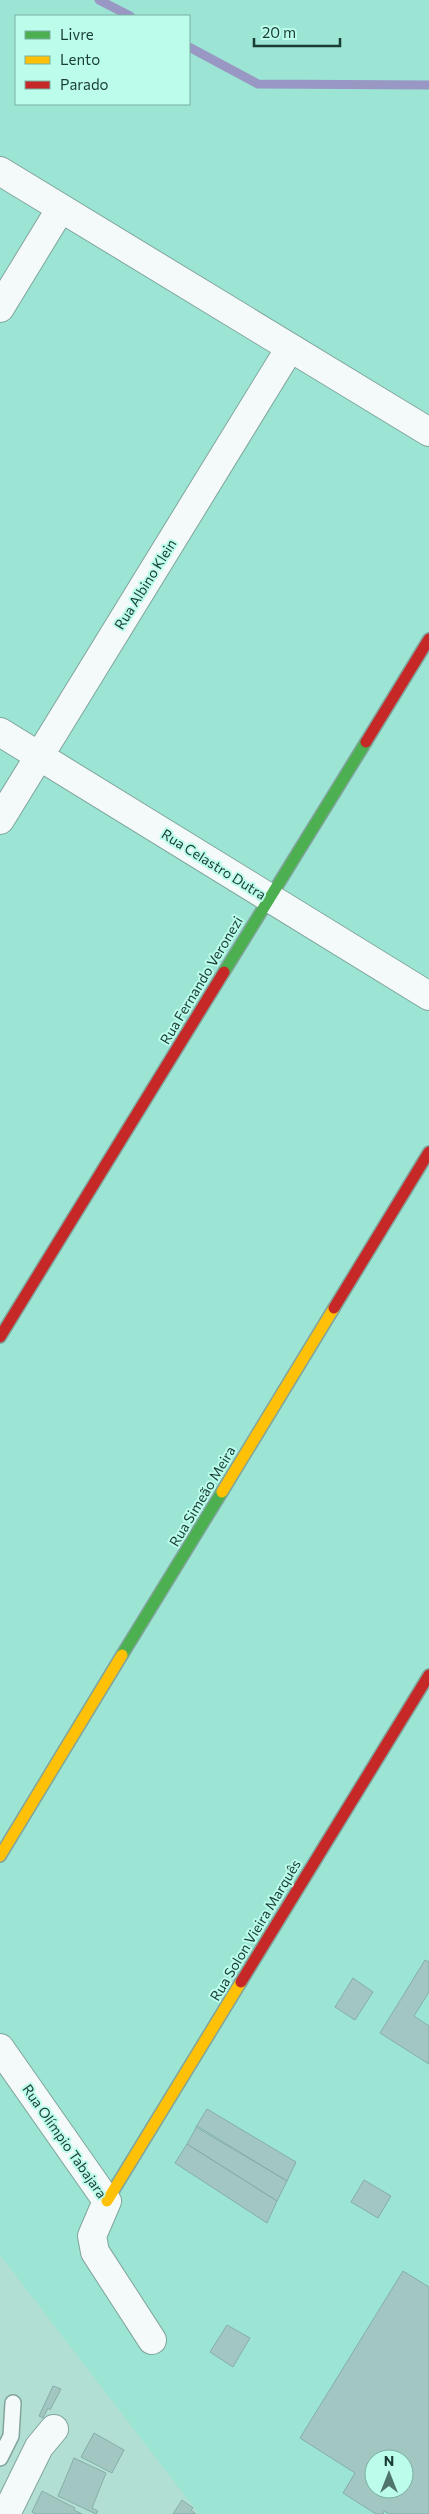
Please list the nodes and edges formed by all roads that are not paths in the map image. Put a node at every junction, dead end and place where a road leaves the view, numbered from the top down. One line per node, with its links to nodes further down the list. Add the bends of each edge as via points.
1 (0, 171): 2 (street)
2 (61, 208): 3 (street); 4 (street)
3 (0, 308)
4 (290, 348): 5 (street); 8 (street, Rua Albino Klein)
5 (429, 432)
6 (429, 639): 10 (street, Rua Fernando Veronezi)
7 (0, 732): 8 (street, Rua Celastro Dutra)
8 (39, 756): 9 (street, Rua Albino Klein); 10 (street, Rua Celastro Dutra)
9 (0, 820)
10 (268, 898): 11 (street, Rua Celastro Dutra); 13 (street, Rua Fernando Veronezi)
11 (429, 996)
12 (429, 1152): 15 (street, Rua Simeão Meira)
13 (0, 1337)
14 (429, 1675): 17 (street, Rua Solon Vieira Marquês)
15 (0, 1856)
16 (0, 2048): 17 (street, Rua Olímpio Tabajara)
17 (107, 2201): 18 (street, Rua Olímpio Tabajara, via 92,2236 95,2252)
18 (152, 2340)
19 (13, 2403): 21 (lane, via 11,2436)
20 (54, 2429): 22 (street, via 39,2447)
21 (0, 2458)
22 (6, 2514)

